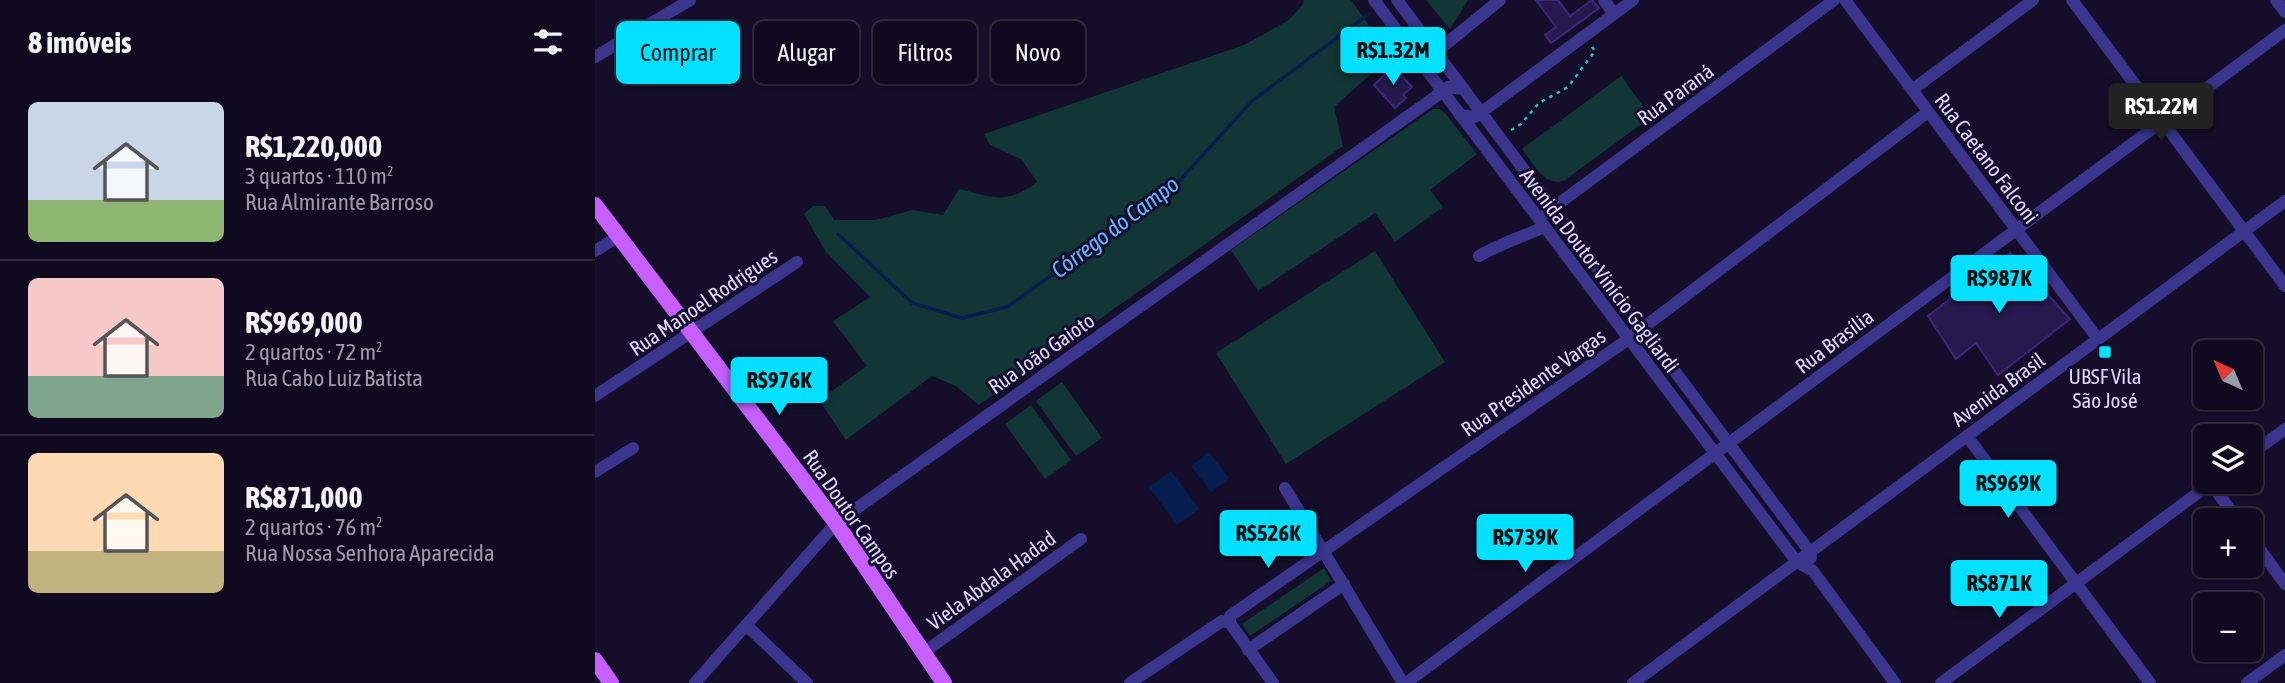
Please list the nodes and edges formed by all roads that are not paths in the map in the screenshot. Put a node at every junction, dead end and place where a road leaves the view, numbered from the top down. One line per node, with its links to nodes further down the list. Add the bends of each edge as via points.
1 (689, 0): 16 (street)
2 (1374, 0): 19 (street, Avenida Doutor Vinício Gagliardi)
3 (1397, 0): 15 (street, Avenida Doutor Vinício Gagliardi)
4 (1500, 0): 15 (street)
5 (1604, 0): 13 (street)
6 (1633, 0): 13 (street)
7 (1834, 0): 26 (street, Rua Paraná)
8 (1845, 0): 18 (street, Rua Caetano Falconi)
9 (2033, 0): 18 (street)
10 (2072, 0): 23 (street)
11 (2276, 0): 12 (street)
12 (2285, 12)
13 (1614, 14): 20 (street)
14 (2285, 30): 23 (street, Rua Brasília)
15 (1436, 52): 17 (street, Avenida Doutor Vinício Gagliardi)
16 (595, 57)
17 (1464, 89): 19 (street); 20 (street, Avenida Doutor Vinício Gagliardi)
18 (1912, 90): 21 (street, Rua Caetano Falconi)
19 (1442, 92): 22 (street, Avenida Doutor Vinício Gagliardi); 49 (street, Rua João Gaioto)
20 (1481, 112): 22 (street, via 1475,117); 26 (street, Avenida Doutor Vinício Gagliardi)
21 (1928, 112): 28 (street, Rua Caetano Falconi); 35 (street, Rua Presidente Vargas)
22 (1459, 115): 27 (street, Avenida Doutor Vinício Gagliardi)
23 (2162, 121): 28 (street, Rua Brasília); 29 (street)
24 (2285, 201): 29 (street, Avenida Brasil)
25 (595, 205): 30 (main road, Rua Doutor Campos)
26 (1553, 208): 27 (street, Rua Paraná); 35 (street, Avenida Doutor Vinício Gagliardi)
27 (1541, 223): 32 (street, Rua Paraná); 38 (street, Avenida Doutor Vinício Gagliardi)
28 (2017, 229): 37 (street, Rua Caetano Falconi); 42 (street, Rua Brasília)
29 (2244, 231): 34 (street); 37 (street, Avenida Brasil)
30 (619, 236): 31 (street); 36 (main road, Rua Doutor Campos)
31 (595, 251)
32 (1479, 256)
33 (797, 262): 36 (street, Rua Manoel Rodrigues)
34 (2285, 286)
35 (1643, 328): 38 (street, Rua Presidente Vargas); 42 (street, Avenida Doutor Vinício Gagliardi)
36 (692, 333): 39 (street, Rua Manoel Rodrigues); 49 (main road, Rua Doutor Campos)
37 (2098, 339): 41 (street, Avenida Brasil)
38 (1627, 340): 45 (street, Avenida Doutor Vinício Gagliardi); 51 (street, Rua Presidente Vargas)
39 (595, 396)
40 (2285, 429): 43 (street)
41 (1967, 436): 52 (street, Avenida Brasil); 56 (street)
42 (1729, 443): 45 (street, Rua Brasília); 52 (street, Avenida Doutor Vinício Gagliardi)
43 (2263, 445)
44 (633, 448): 46 (street)
45 (1714, 454): 54 (street, Avenida Doutor Vinício Gagliardi); 72 (street, Rua Brasília)
46 (595, 472)
47 (1285, 488): 51 (street)
48 (2197, 494): 56 (street)
49 (836, 523): 60 (street, Rua João Gaioto); 62 (main road, Rua Doutor Campos)
50 (1081, 539): 62 (street, Viela Abdala Hadad)
51 (1324, 551): 57 (street); 59 (street, Rua Presidente Vargas, via 1230,616)
52 (1810, 552): 54 (street, Avenida Brasil); 55 (street)
53 (2263, 554): 58 (street)
54 (1797, 562): 55 (street); 65 (street, Avenida Brasil)
55 (1813, 570): 73 (street)
56 (2076, 583): 74 (street); 75 (street)
57 (1343, 584): 61 (street); 72 (street)
58 (2285, 584)
59 (1230, 623): 61 (street); 70 (street, via 1222,621)
60 (745, 625): 67 (street, Rua João Gaioto); 68 (street)
61 (1248, 650): 71 (street)
62 (923, 653): 69 (main road, Rua Doutor Campos)
63 (2285, 655): 76 (street)
64 (595, 660): 66 (main road)
65 (1637, 682)
66 (611, 683)
67 (695, 683)
68 (807, 683)
69 (944, 683)
70 (1130, 683)
71 (1273, 683)
72 (1405, 683)
73 (1895, 683)
74 (1941, 683)
75 (2150, 683)
76 (2247, 683)

